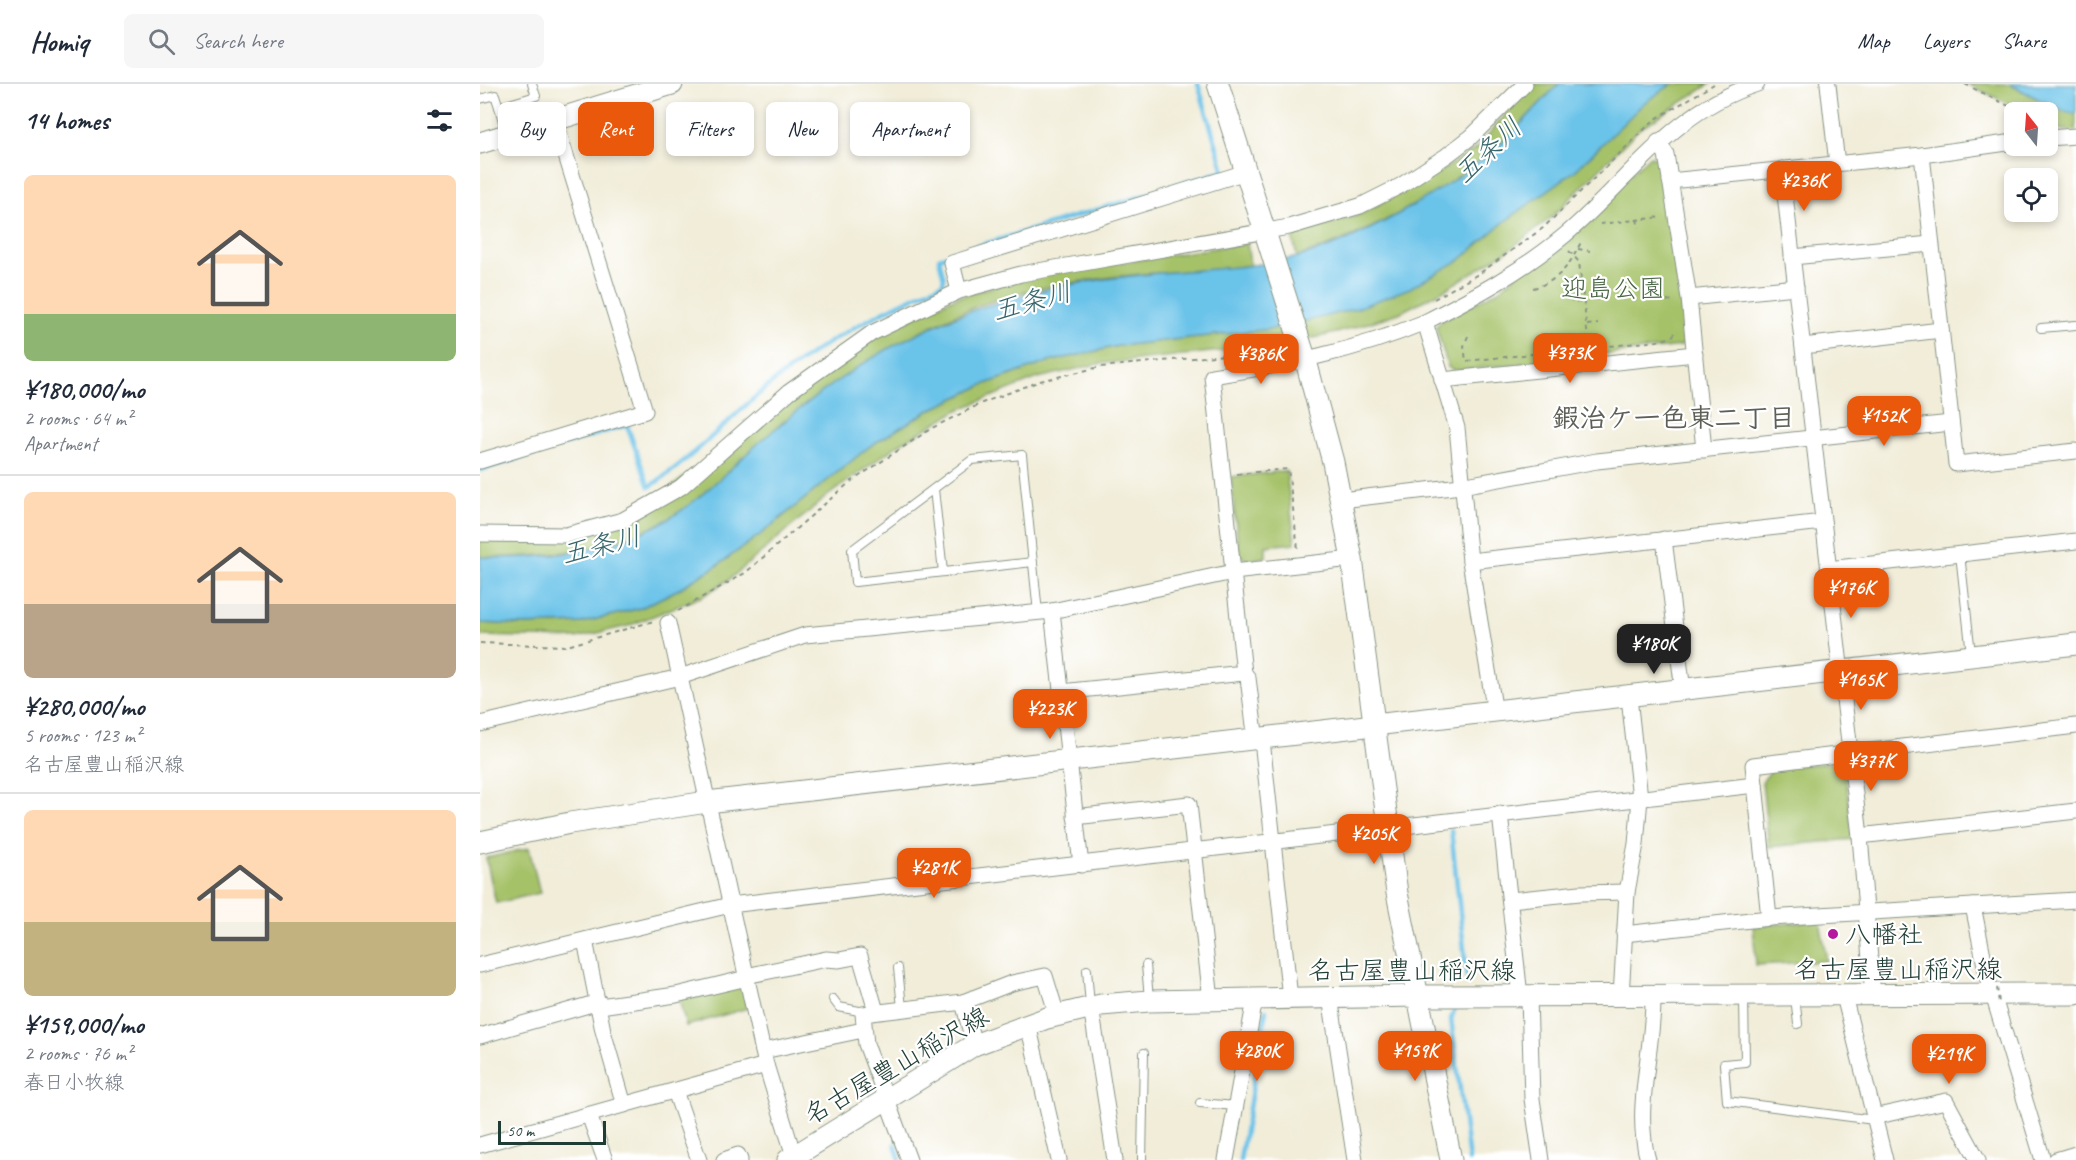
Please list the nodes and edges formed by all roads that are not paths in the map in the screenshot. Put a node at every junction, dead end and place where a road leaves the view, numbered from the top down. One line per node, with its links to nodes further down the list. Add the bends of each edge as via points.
1 (532, 84): 8 (lane, via 536,96)
2 (672, 84): 10 (street)
3 (1218, 84): 21 (street)
4 (1525, 84): 23 (street, via 1470,137 1400,186 1360,206)
5 (1757, 84): 14 (street, via 1714,104)
6 (1828, 84): 19 (street)
7 (480, 99): 9 (lane, via 495,95)
8 (516, 102)
9 (498, 104)
10 (566, 117)
11 (2076, 136): 12 (street)
12 (2058, 137)
13 (498, 138): 15 (street)
14 (1658, 142): 22 (street, via 1666,154); 29 (street, via 1558,240 1500,281)
15 (480, 143)
16 (2004, 143): 17 (street)
17 (1922, 155): 19 (street); 24 (street)
18 (566, 156): 41 (street, via 645,411)
19 (1837, 164): 20 (street)
20 (1782, 169): 22 (street); 25 (street)
21 (1246, 172): 23 (street); 27 (street, via 952,263)
22 (1670, 181): 28 (street)
23 (1265, 235): 27 (street, via 1021,274); 34 (street)
24 (1931, 244): 25 (street); 32 (street)
25 (1792, 258): 26 (street)
26 (1796, 287): 28 (street); 33 (street)
27 (959, 291): 46 (street, via 872,333 789,392 681,487 623,520 566,535)
28 (1689, 298): 35 (street)
29 (1425, 322): 34 (street, via 1392,336); 36 (street)
30 (2076, 325): 31 (lane)
31 (2042, 328)
32 (1941, 330): 33 (street); 37 (street)
33 (1803, 346): 38 (street)
34 (1303, 353): 44 (street); 55 (street, via 1212,376)
35 (1695, 354): 36 (street); 39 (street)
36 (1442, 380): 42 (street, via 1456,429)
37 (1951, 423): 38 (street); 40 (street, via 1956,464)
38 (1813, 438): 39 (street); 45 (street)
39 (1704, 450): 42 (street, via 1597,461)
40 (2076, 451)
41 (480, 461)
42 (1461, 486): 44 (street); 51 (street)
43 (934, 489): 52 (lane, via 972,460 1022,455); 54 (lane); 54 (lane, via 852,550 855,582)
44 (1341, 500): 50 (street)
45 (1823, 522): 47 (street); 53 (street)
46 (480, 534)
47 (1664, 539): 51 (street); 63 (street)
48 (2076, 541): 49 (street)
49 (1960, 554): 53 (street); 59 (lane)
50 (1352, 559): 55 (street); 69 (street)
51 (1470, 561): 66 (street)
52 (1033, 562): 54 (lane); 56 (lane)
53 (1828, 569): 60 (street)
54 (943, 572)
55 (1233, 572): 56 (street); 61 (street)
56 (1045, 612): 62 (street, via 805,635); 64 (street)
57 (667, 619): 62 (street)
58 (2076, 644): 59 (street)
59 (1971, 657): 60 (street)
60 (1840, 672): 63 (street); 71 (street)
61 (1244, 673): 64 (street); 70 (street)
62 (680, 676): 67 (street); 75 (street)
63 (1683, 691): 65 (street)
64 (1061, 692): 72 (street)
65 (1629, 697): 66 (street); 74 (street)
66 (1495, 713): 69 (street)
67 (480, 724)
68 (2076, 726): 71 (street)
69 (1374, 727): 70 (street); 79 (street)
70 (1259, 740): 72 (street); 82 (street)
71 (1850, 753): 73 (street, via 1753,765); 80 (street)
72 (1069, 762): 75 (street); 78 (street)
73 (1755, 786): 74 (street); 91 (street)
74 (1640, 798): 77 (street); 85 (street)
75 (707, 802): 81 (street, via 570,823); 88 (street)
76 (2076, 811): 80 (street)
77 (1500, 814): 79 (street); 86 (street)
78 (1075, 817): 83 (street, via 1189,804); 84 (street)
79 (1389, 830): 82 (street); 101 (street)
80 (1860, 836): 90 (street)
81 (480, 842)
82 (1274, 843): 83 (street); 110 (street)
83 (1195, 853): 84 (street); 113 (street)
84 (1081, 866): 88 (street)
85 (1627, 892): 86 (street, via 1580,892); 92 (street)
86 (1509, 900): 102 (street)
87 (2076, 900): 89 (street)
88 (730, 906): 93 (street); 98 (street)
89 (1974, 906): 90 (street); 99 (street)
90 (1868, 912): 91 (street); 105 (street)
91 (1769, 918): 92 (street)
92 (1624, 934): 107 (street)
93 (585, 940): 94 (street); 116 (street)
94 (480, 965)
95 (1146, 965): 114 (lane)
96 (898, 968): 118 (lane)
97 (1087, 970): 117 (lane)
98 (746, 977): 116 (street, via 676,995); 120 (street, via 826,959 860,956); 126 (street)
99 (1995, 992): 100 (street, 名古屋豊山稲沢線); 105 (street, 名古屋豊山稲沢線); 152 (street)
100 (2076, 994)
101 (1417, 996): 102 (street, 名古屋豊山稲沢線); 106 (street, 名古屋豊山稲沢線); 147 (street)
102 (1525, 996): 107 (street, 名古屋豊山稲沢線); 148 (street, via 1532,1099)
103 (1795, 996): 104 (street, 名古屋豊山稲沢線); 109 (street, 名古屋豊山稲沢線); 122 (lane)
104 (1844, 996): 105 (street, 名古屋豊山稲沢線); 133 (street)
105 (1873, 996)
106 (1330, 997): 110 (street, 名古屋豊山稲沢線); 146 (street)
107 (1621, 997): 108 (street, 名古屋豊山稲沢線)
108 (1653, 997): 109 (street, 名古屋豊山稲沢線); 149 (street, via 1643,1117)
109 (1744, 997): 133 (lane, via 1745,1062 1724,1064 1727,1101)
110 (1290, 998): 112 (street, 名古屋豊山稲沢線)
111 (833, 999): 120 (lane, via 839,1007 859,1011)
112 (1255, 999): 113 (street, 名古屋豊山稲沢線); 131 (street)
113 (1211, 1000): 114 (street, 名古屋豊山稲沢線)
114 (1149, 1001): 117 (street, 名古屋豊山稲沢線)
115 (963, 1002): 118 (street); 119 (street, via 1012,983 1045,976); 124 (street)
116 (599, 1004): 123 (street); 130 (street)
117 (1090, 1007): 119 (street, 名古屋豊山稲沢線); 143 (street)
118 (902, 1008): 120 (street)
119 (1057, 1015): 121 (street, 名古屋豊山稲沢線)
120 (867, 1018): 126 (street); 128 (street, via 866,1044)
121 (1028, 1024): 124 (street, 名古屋豊山稲沢線); 142 (street)
122 (1797, 1024)
123 (480, 1036)
124 (974, 1045): 128 (street, 名古屋豊山稲沢線)
125 (1144, 1053): 144 (lane)
126 (765, 1058): 127 (street); 136 (street)
127 (675, 1091): 130 (street); 138 (street)
128 (888, 1099): 136 (street, 名古屋豊山稲沢線); 141 (street)
129 (1200, 1103): 131 (lane)
130 (624, 1106): 132 (street)
131 (1236, 1106): 145 (street)
132 (589, 1115): 134 (street); 137 (street)
133 (1874, 1119): 150 (street); 151 (street, via 1946,1101)
134 (480, 1145)
135 (2076, 1154): 153 (street)
136 (791, 1158)
137 (605, 1160)
138 (699, 1160)
139 (724, 1160): 140 (street, via 738,1155)
140 (740, 1160)
141 (909, 1160)
142 (1059, 1160)
143 (1115, 1160)
144 (1142, 1160)
145 (1227, 1160)
146 (1355, 1160)
147 (1451, 1160)
148 (1541, 1160)
149 (1648, 1160)
150 (1885, 1160)
151 (1978, 1160)
152 (2043, 1160)
153 (2056, 1160)

